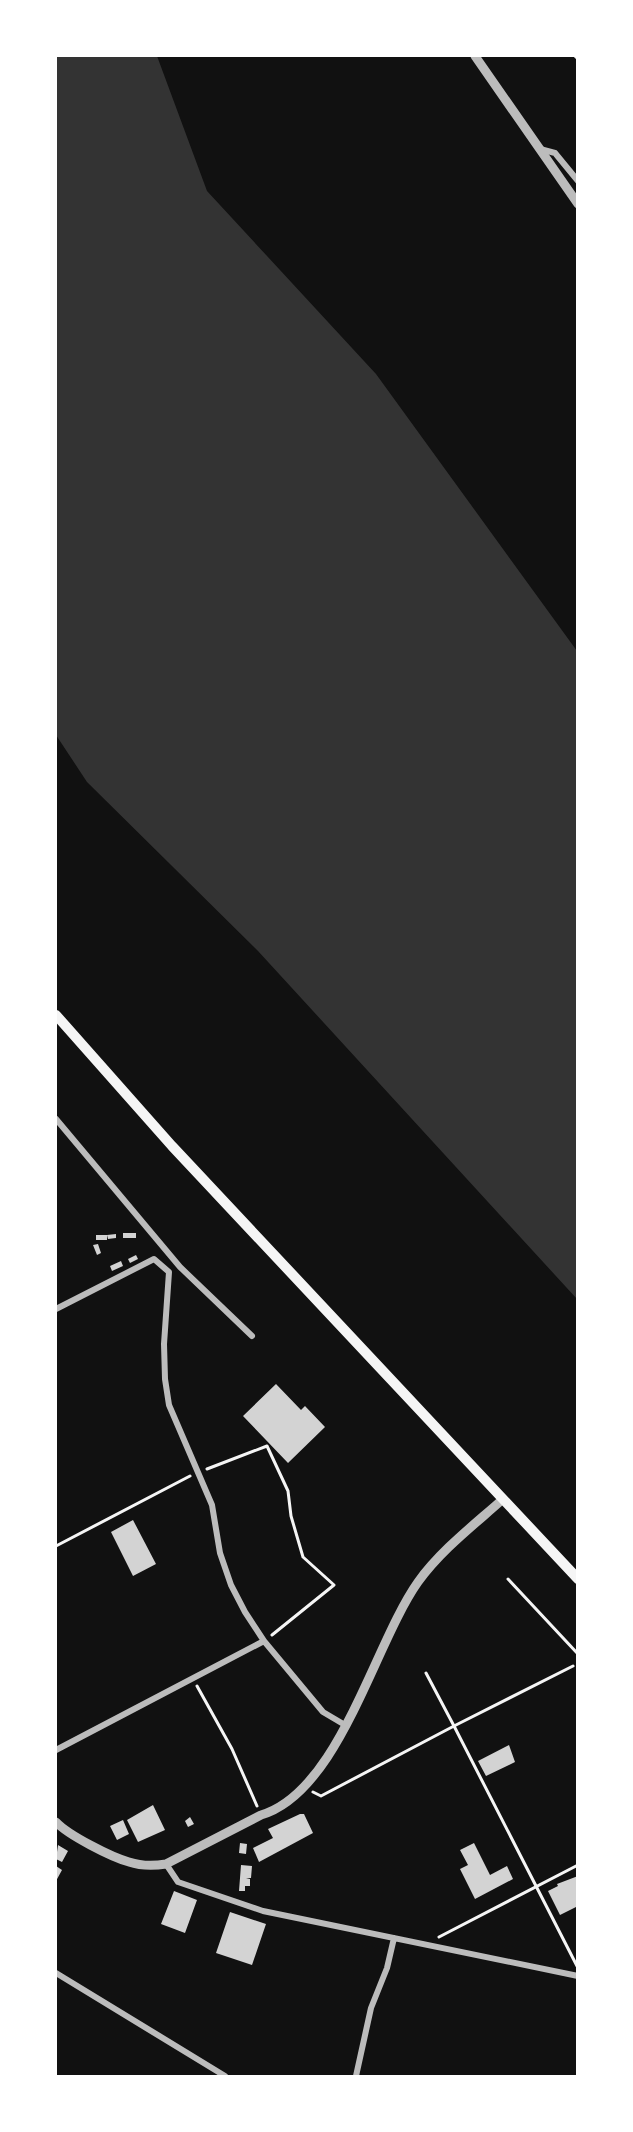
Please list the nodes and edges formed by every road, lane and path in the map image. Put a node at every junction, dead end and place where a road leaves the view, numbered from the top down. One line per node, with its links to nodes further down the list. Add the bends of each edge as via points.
1 (475, 56): 4 (street)
2 (575, 56): 3 (path)
3 (578, 59)
4 (539, 148): 5 (street, via 555,153); 6 (street)
5 (578, 181)
6 (578, 204)
7 (56, 1015): 12 (main road, via 172,1146)
8 (56, 1119): 10 (street, via 180,1267)
9 (56, 1309): 11 (street, via 154,1259 169,1272 165,1379 170,1404)
10 (252, 1336)
11 (199, 1472): 13 (path); 16 (street, via 212,1505 220,1553 231,1585); 16 (path, via 267,1446 288,1491 303,1557 333,1585)
12 (503, 1499): 15 (main road); 21 (street, via 418,1582)
13 (56, 1546)
14 (508, 1579): 17 (path)
15 (578, 1579)
16 (264, 1641): 20 (street); 21 (street, via 323,1712)
17 (578, 1654)
18 (573, 1666): 22 (path)
19 (426, 1673): 22 (path)
20 (193, 1679): 23 (street); 25 (path, via 232,1749)
21 (345, 1725): 24 (street, via 325,1761)
22 (454, 1726): 24 (path, via 321,1796); 29 (path)
23 (56, 1750)
24 (305, 1785): 25 (street, via 273,1811)
25 (261, 1815): 27 (street)
26 (56, 1825): 27 (street, via 129,1862)
27 (166, 1864): 30 (street, via 178,1882 263,1911)
28 (578, 1865): 29 (path)
29 (538, 1887): 31 (path, via 439,1936); 33 (path, via 578,1967)
30 (394, 1938): 31 (street); 35 (street, via 371,2008)
31 (434, 1946): 33 (street)
32 (56, 1973): 34 (street)
33 (577, 1976)
34 (225, 2076)
35 (356, 2076)

